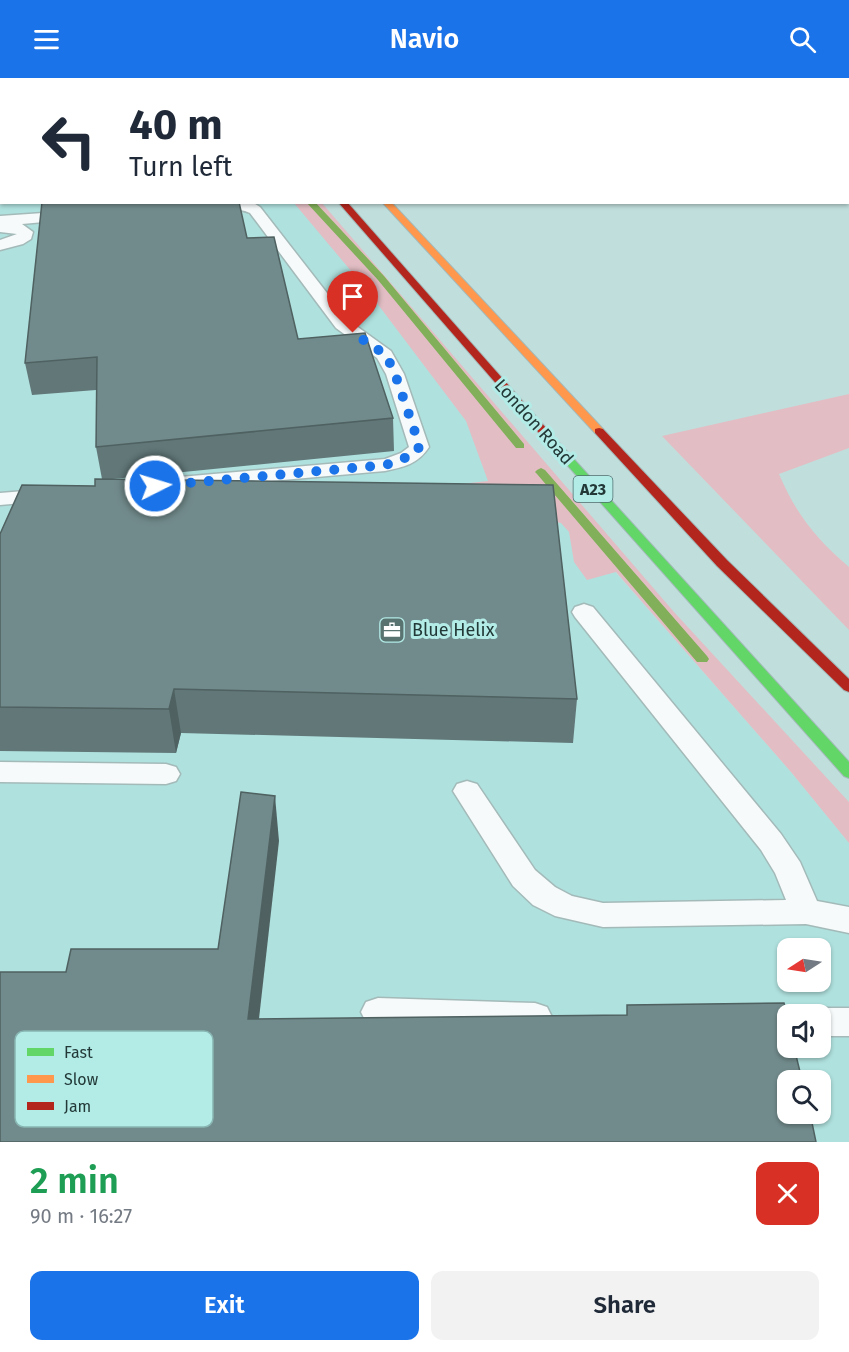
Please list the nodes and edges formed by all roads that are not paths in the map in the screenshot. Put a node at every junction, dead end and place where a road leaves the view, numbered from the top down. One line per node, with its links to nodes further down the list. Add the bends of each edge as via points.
1 (344, 204): 13 (main road, London Road / A23)
2 (388, 204): 11 (main road, A23, via 723,563)
3 (188, 207): 7 (lane, via 236,204 255,210 342,324 386,355 419,447 409,458 386,465)
4 (94, 214): 5 (lane)
5 (0, 219): 6 (lane, via 25,232 17,241)
6 (0, 245)
7 (167, 484)
8 (72, 493): 9 (lane)
9 (0, 498)
10 (584, 612): 16 (lane, via 771,843 789,870)
11 (849, 687)
12 (0, 772): 14 (lane)
13 (849, 772)
14 (166, 774)
15 (468, 791): 16 (lane, via 524,878 544,896 566,907 603,915)
16 (806, 912): 17 (lane)
17 (849, 920)
18 (378, 1012): 19 (lane)
19 (565, 1018)
20 (831, 1022): 21 (lane)
21 (849, 1022)

